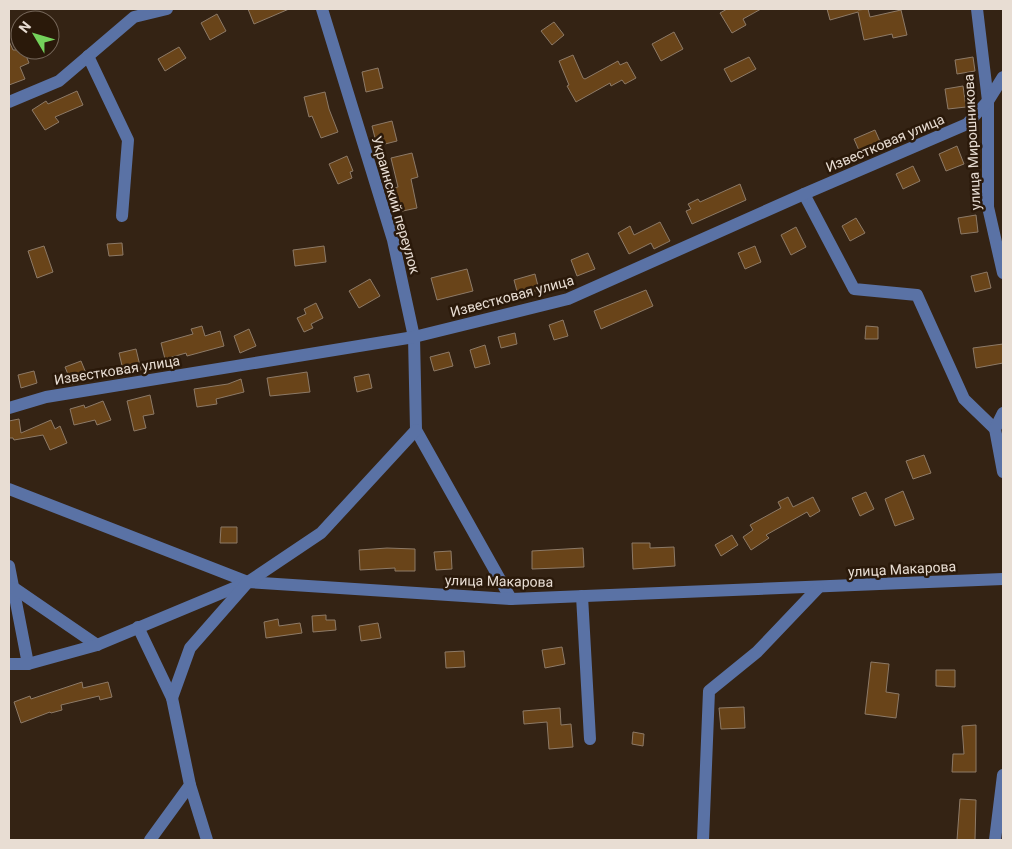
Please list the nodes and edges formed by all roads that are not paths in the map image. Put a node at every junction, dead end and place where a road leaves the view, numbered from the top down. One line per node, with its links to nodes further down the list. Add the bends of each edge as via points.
1 (168, 9): 4 (street, via 134,17)
2 (322, 9): 11 (street, Украинский переулок, via 393,240)
3 (977, 9): 6 (street, улица Мирошникова)
4 (88, 56): 7 (street, via 59,81); 9 (street, via 128,140)
5 (1003, 77): 6 (street, Известковая улица)
6 (988, 101): 8 (street, Известковая улица, via 967,124); 10 (street, улица Мирошникова, via 988,206)
7 (9, 102)
8 (804, 194): 11 (street, Известковая улица, via 568,299); 14 (street, via 854,289 917,295 964,399)
9 (122, 216)
10 (1003, 273)
11 (414, 337): 12 (street, Известковая улица, via 46,397); 15 (street, Украинский переулок)
12 (9, 408)
13 (1003, 413): 14 (street)
14 (995, 429): 16 (street)
15 (416, 430): 20 (street, via 321,533); 24 (street, Украинский переулок)
16 (1003, 472)
17 (9, 489): 20 (street)
18 (9, 566): 21 (street)
19 (1003, 579): 22 (street, улица Макарова)
20 (248, 582): 24 (street, улица Макарова); 25 (street, улица Макарова); 29 (street, via 190,648)
21 (14, 588): 26 (street); 28 (street)
22 (818, 588): 23 (street, улица Макарова); 35 (street, via 757,652 709,691)
23 (582, 596): 24 (street, улица Макарова); 30 (street)
24 (511, 599)
25 (138, 628): 26 (street, улица Макарова); 29 (street)
26 (98, 645): 28 (street, улица Макарова)
27 (9, 664): 28 (street, улица Макарова)
28 (28, 664)
29 (172, 698): 32 (street)
30 (590, 739)
31 (1003, 775): 36 (street)
32 (190, 785): 33 (street); 34 (street)
33 (150, 840)
34 (207, 840)
35 (703, 840)
36 (995, 840)

